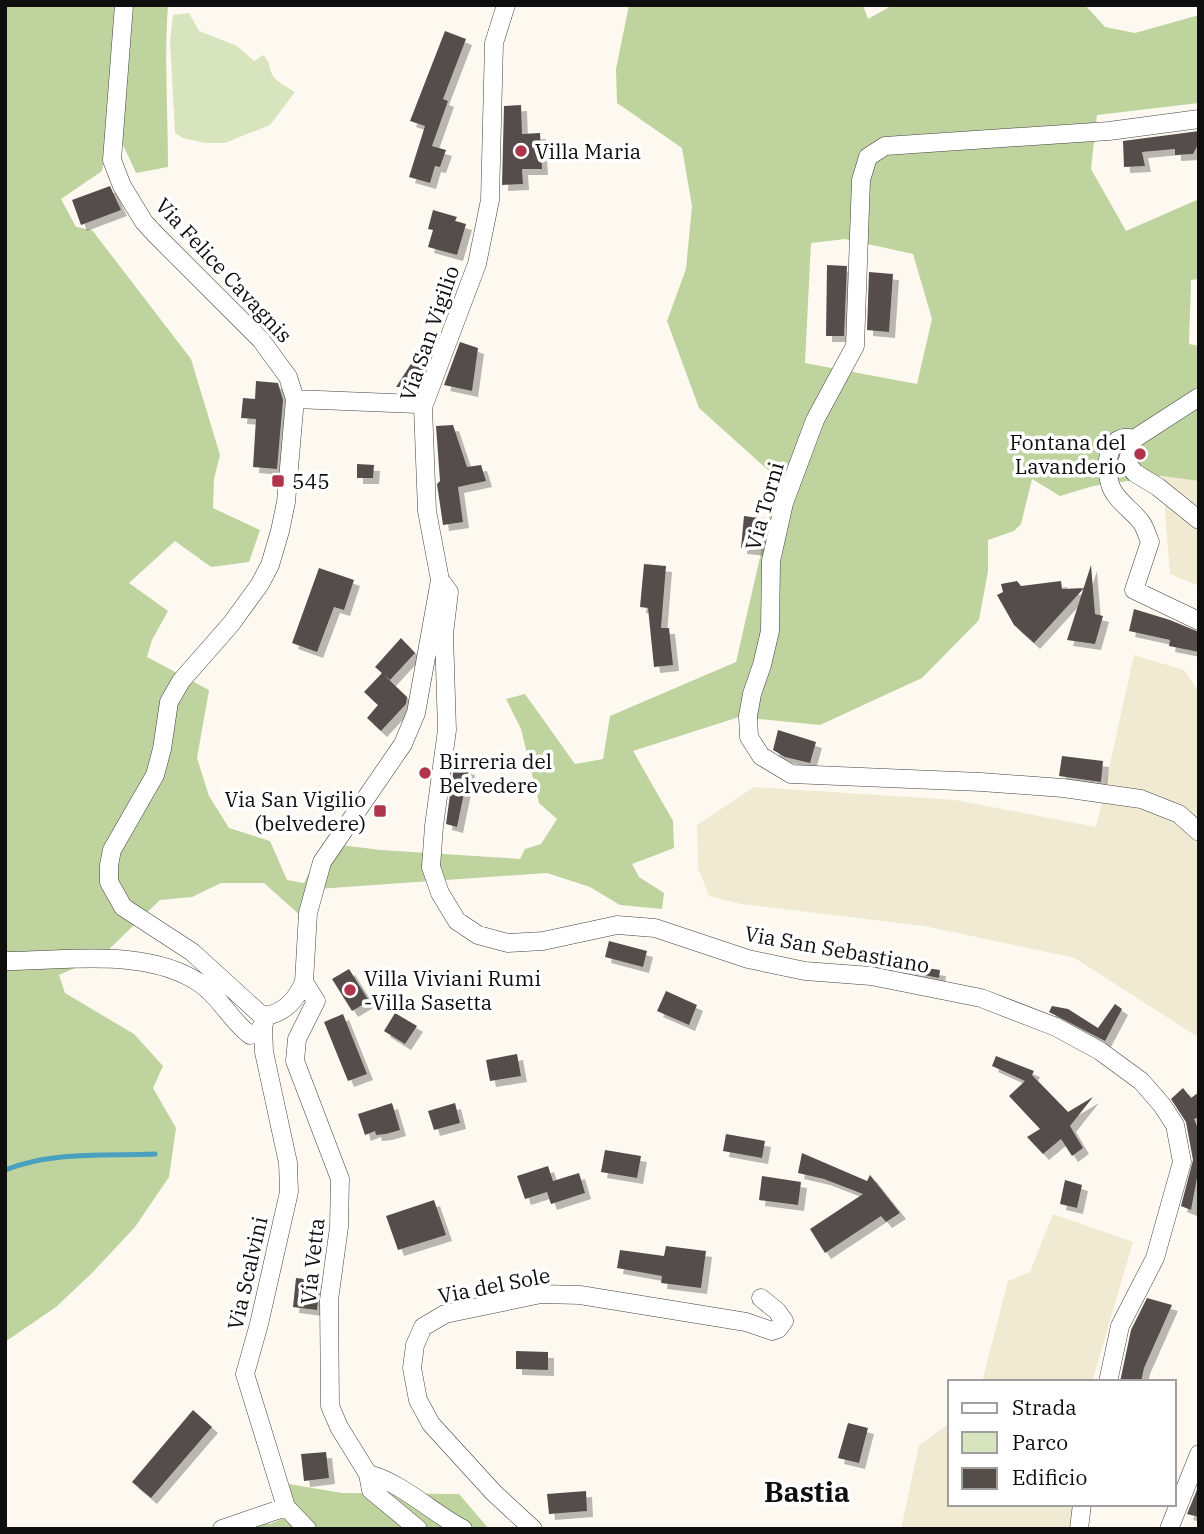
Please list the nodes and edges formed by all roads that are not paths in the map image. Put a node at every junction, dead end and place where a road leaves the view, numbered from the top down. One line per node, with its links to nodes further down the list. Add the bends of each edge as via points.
1 (124, 5): 5 (street, Via Felice Cavagnis, via 112,160 122,186 144,222 261,340 288,377)
2 (506, 5): 6 (street, Via San Vigilio, via 494,43 490,200 477,264)
3 (1199, 119): 11 (street, Via Torni, via 1109,131 885,146 869,157 860,180 855,346 815,420 784,503 771,561 770,631 748,716 749,737 761,756 791,774 981,782 1141,799 1179,814)
4 (1199, 397): 7 (street)
5 (295, 399): 6 (street); 14 (street, Via Felice Cavagnis, via 286,502 270,565 231,624 175,692 155,775 108,865 109,882 123,907 192,952)
6 (423, 407): 9 (street, Via San Vigilio, via 427,511)
7 (1134, 439): 8 (street, via 1127,463 1135,473); 10 (street, via 1116,440 1108,455 1110,485 1143,524 1150,542 1134,590)
8 (1199, 520)
9 (440, 580): 13 (street, Via San Vigilio, via 416,713 403,744 321,862 308,914); 16 (street, Via San Sebastiano, via 449,592 444,634 447,730 431,867 457,921 478,935 508,943 543,941 617,925 655,928 748,959 805,971 872,976 981,998 1056,1027 1100,1051 1141,1081 1162,1105 1175,1125 1182,1162 1155,1258 1120,1326)
10 (1199, 621)
11 (1199, 832)
12 (5, 961): 14 (street, via 134,959 195,979 250,1035 256,1034)
13 (304, 982): 14 (street, via 287,1007); 18 (street, Via Vetta, via 316,1001 297,1039 295,1061 340,1179 329,1300 330,1406)
14 (265, 1020): 20 (street, Via Scalvini, via 264,1052 288,1163 289,1192 245,1374)
15 (761, 1298): 25 (street, Via del Sole, via 782,1317 778,1329 580,1294 541,1294 445,1314 424,1326 412,1368 418,1401 431,1424)
16 (1108, 1380)
17 (1199, 1454): 27 (street)
18 (368, 1474): 23 (street, Via Vetta, via 371,1490); 24 (street, via 383,1478)
19 (1082, 1506): 26 (street)
20 (285, 1507): 21 (street); 22 (street, Via Scalvini)
21 (222, 1529)
22 (307, 1529)
23 (418, 1529)
24 (463, 1529)
25 (533, 1529)
26 (1079, 1529)
27 (1169, 1529)

